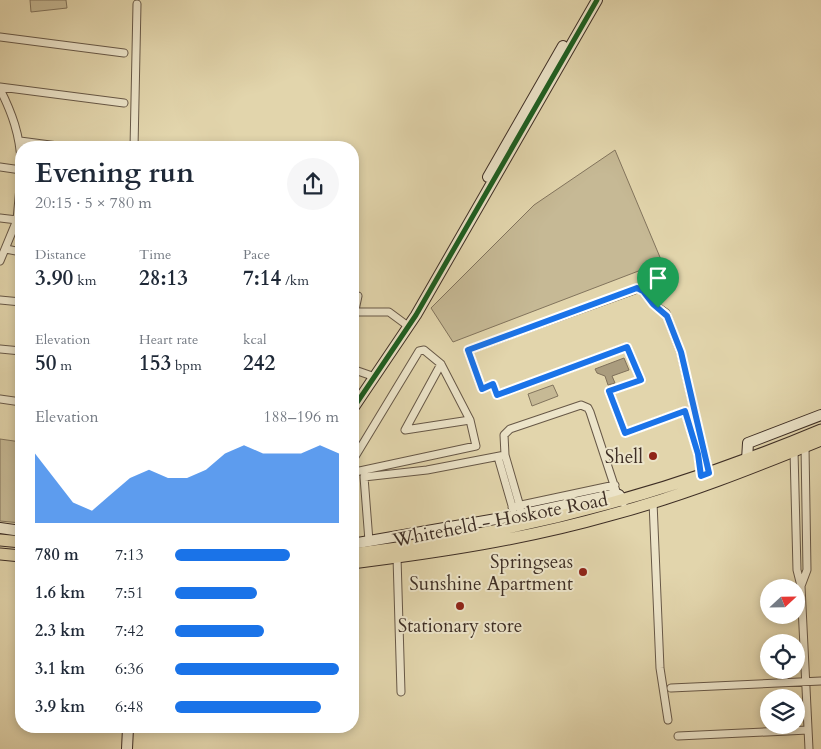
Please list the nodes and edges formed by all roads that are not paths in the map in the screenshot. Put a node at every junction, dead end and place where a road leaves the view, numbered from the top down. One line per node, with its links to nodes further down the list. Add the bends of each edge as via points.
1 (589, 0): 21 (street)
2 (597, 0): 21 (street)
3 (137, 4): 9 (street)
4 (0, 37): 5 (street)
5 (124, 53)
6 (0, 88): 7 (street); 8 (street)
7 (124, 103)
8 (20, 141)
9 (134, 141)
10 (0, 168): 11 (street)
11 (15, 169)
12 (0, 218): 13 (street)
13 (15, 220)
14 (15, 225): 15 (street)
15 (6, 249): 16 (street); 17 (street)
16 (15, 251)
17 (0, 260)
18 (0, 300): 19 (street)
19 (15, 301)
20 (359, 312): 21 (street, via 389,312)
21 (407, 324): 26 (street)
22 (0, 349): 23 (street)
23 (15, 350)
24 (442, 364): 32 (street); 32 (street, via 405,430); 36 (street, via 424,350 419,351)
25 (359, 371): 26 (street)
26 (373, 375): 27 (street); 28 (street)
27 (359, 391)
28 (359, 398)
29 (0, 399): 30 (street)
30 (15, 401)
31 (821, 415): 38 (street, via 748,443)
32 (470, 420): 39 (street, via 476,446)
33 (821, 430): 38 (main road, Whitefield - Hoskote Road)
34 (821, 440): 35 (main road, Whitefield - Hoskote Road)
35 (799, 449): 42 (main road, Whitefield - Hoskote Road); 55 (street); 56 (street, via 807,570)
36 (359, 450)
37 (502, 456): 41 (street, via 503,439 510,429 585,406 590,412); 43 (street); 48 (street, via 427,470 364,477)
38 (747, 460): 40 (main road, Whitefield - Hoskote Road)
39 (359, 472)
40 (705, 474): 40 (street, via 681,352 666,313 653,304 640,288 468,350 482,389 493,384 497,395 627,347 641,380 609,391 625,433 685,411); 41 (main road, Whitefield - Hoskote Road)
41 (618, 493): 43 (main road, Whitefield - Hoskote Road); 43 (street)
42 (653, 502): 53 (main road, Whitefield - Hoskote Road, via 556,529); 62 (street, via 660,668)
43 (518, 516): 48 (street); 50 (main road, Whitefield - Hoskote Road, via 468,537)
44 (0, 528): 45 (street)
45 (15, 530)
46 (0, 540): 47 (main road)
47 (15, 541)
48 (369, 541): 49 (street)
49 (359, 543)
50 (359, 553)
51 (0, 554): 52 (main road)
52 (15, 555)
53 (397, 557): 54 (main road, Whitefield - Hoskote Road); 61 (street)
54 (359, 562)
55 (800, 579)
56 (804, 579)
57 (803, 624): 58 (street)
58 (805, 681): 59 (street); 60 (street); 63 (street)
59 (821, 681)
60 (671, 688)
61 (401, 692)
62 (668, 720)
63 (808, 730): 65 (street); 67 (street)
64 (128, 733): 66 (street)
65 (678, 736)
66 (127, 749)
67 (809, 749)

